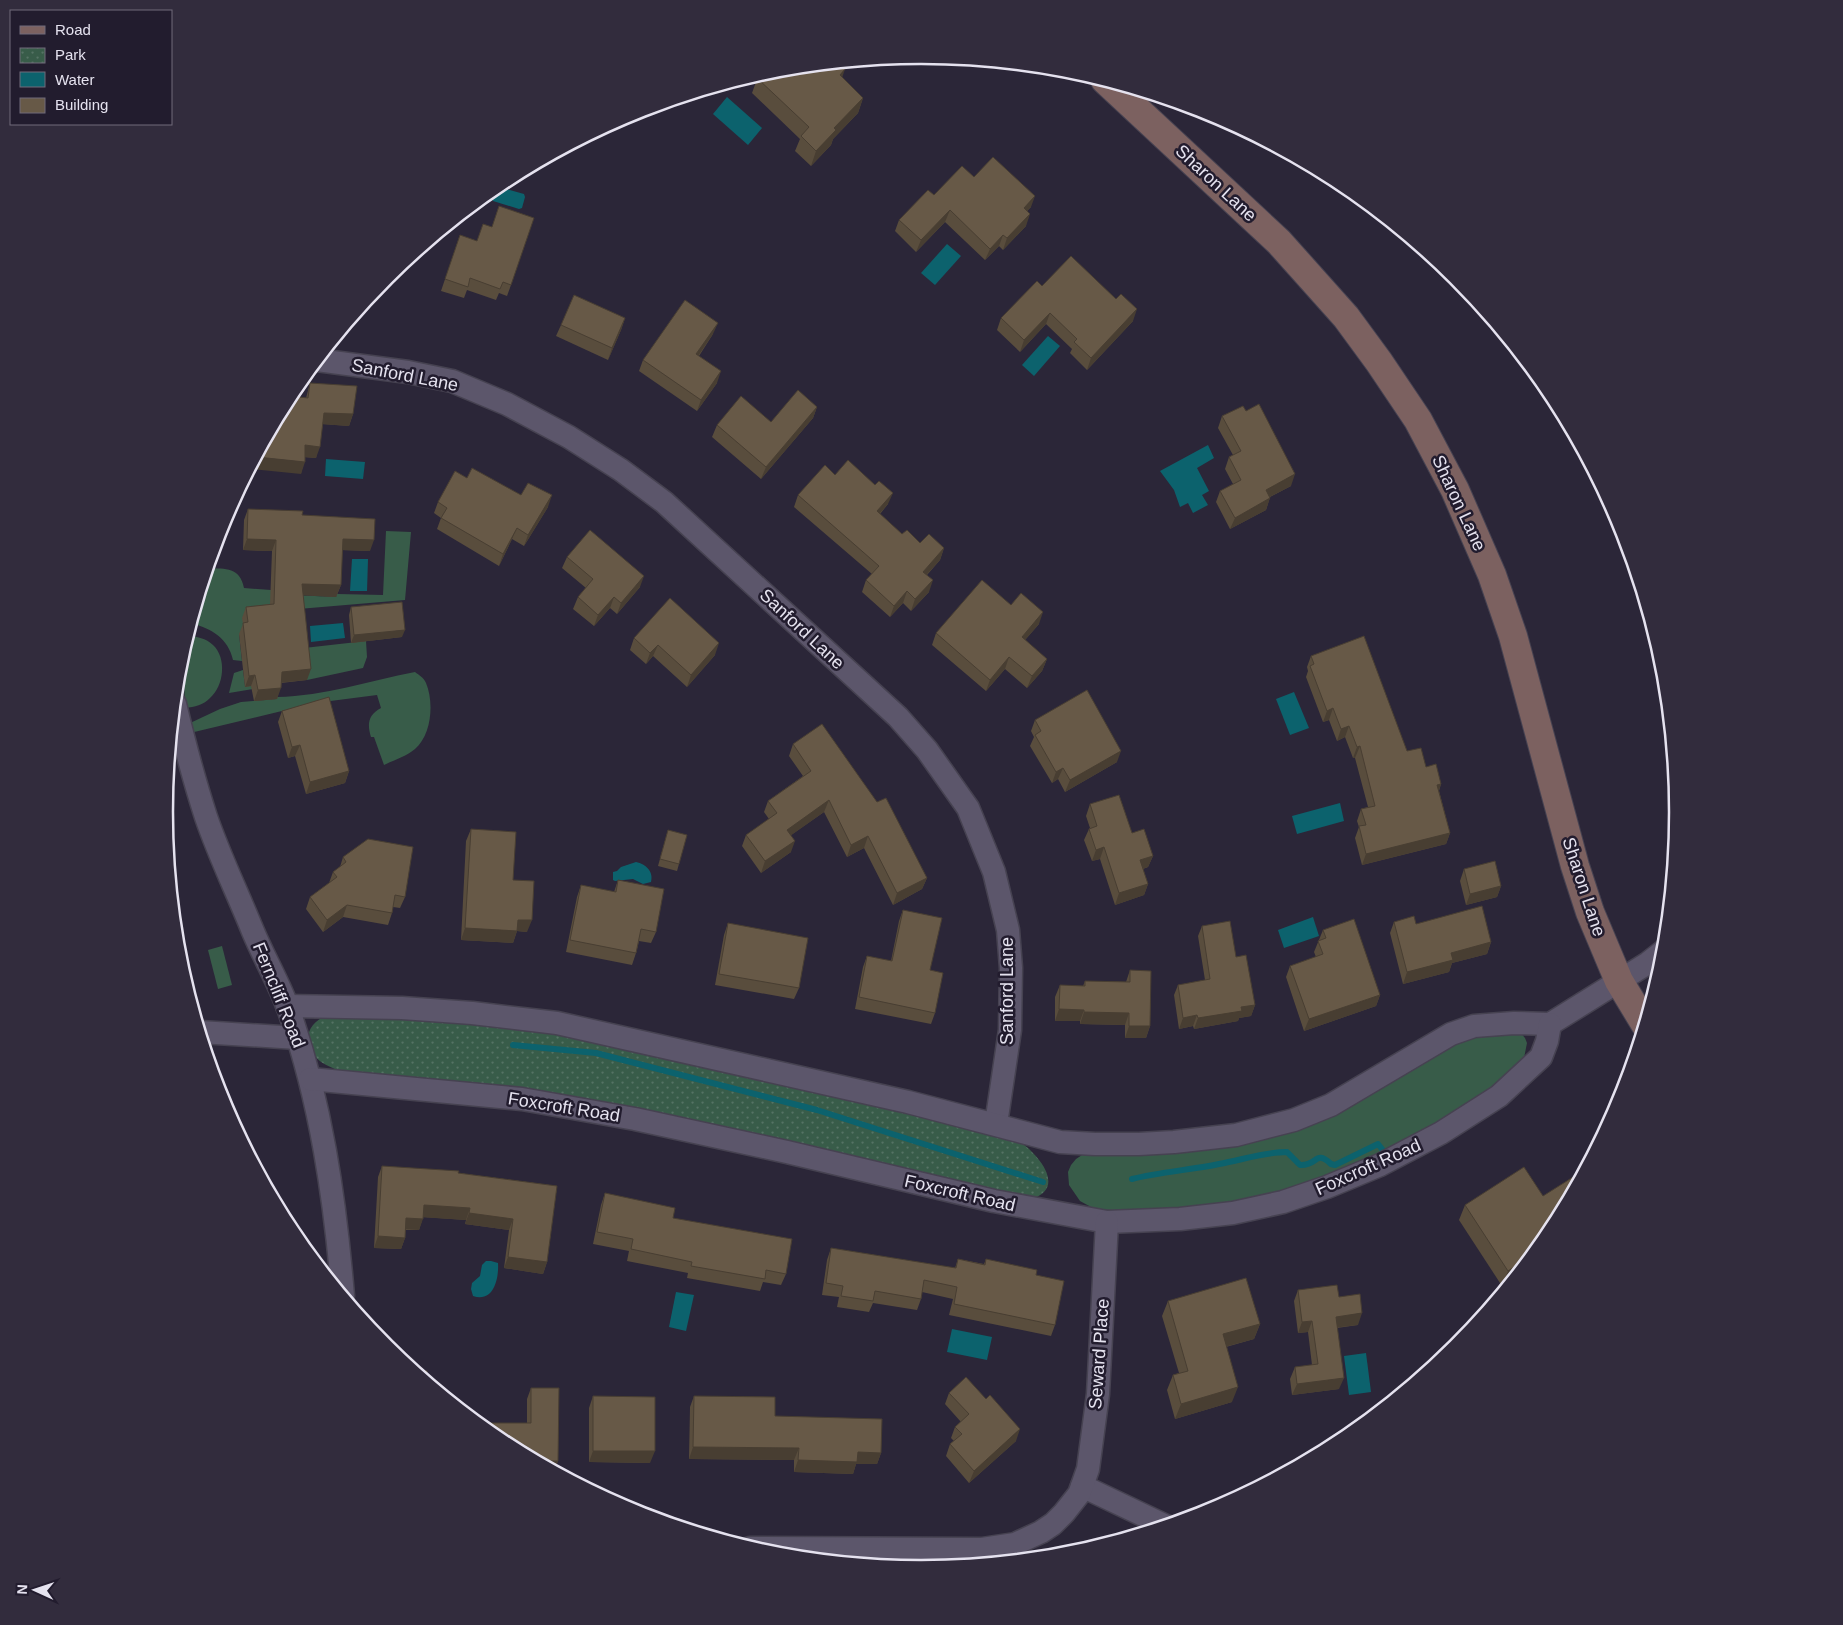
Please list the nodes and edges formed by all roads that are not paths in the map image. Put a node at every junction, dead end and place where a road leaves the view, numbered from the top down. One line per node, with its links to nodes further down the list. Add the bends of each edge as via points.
1 (1115, 89): 5 (main road, Sharon Lane, via 1279,242 1346,318 1418,420 1455,490 1492,575 1513,636 1575,866)
2 (324, 361): 12 (street, Sanford Lane, via 452,381 507,404 576,440 664,502 898,717 924,745 968,808 994,872 1008,930 1010,1030)
3 (179, 719): 6 (street, Ferncliff Road, via 207,818)
4 (1656, 957): 5 (street)
5 (1619, 981): 7 (main road, Sharon Lane); 8 (street)
6 (287, 1006): 10 (street, Ferncliff Road); 12 (street, via 420,1009 557,1023)
7 (1641, 1018)
8 (1550, 1024): 12 (street, via 1514,1022 1474,1026 1444,1038 1331,1104 1294,1120 1236,1135 1174,1142 1095,1144 1060,1142); 13 (street, Foxcroft Road, via 1541,1057 1499,1096 1441,1133 1380,1165 1292,1199 1233,1213)
9 (206, 1032): 10 (street)
10 (297, 1038): 11 (street, Ferncliff Road)
11 (310, 1079): 13 (street, Foxcroft Road, via 522,1099 635,1119 994,1201); 14 (street, Ferncliff Road, via 328,1167)
12 (996, 1124)
13 (1107, 1222): 15 (street, Seward Place, via 1098,1394 1088,1468)
14 (343, 1287)
15 (1082, 1486): 16 (street); 17 (street, Seward Place, via 1053,1524 1015,1544 997,1548)
16 (1159, 1523)
17 (781, 1548)

